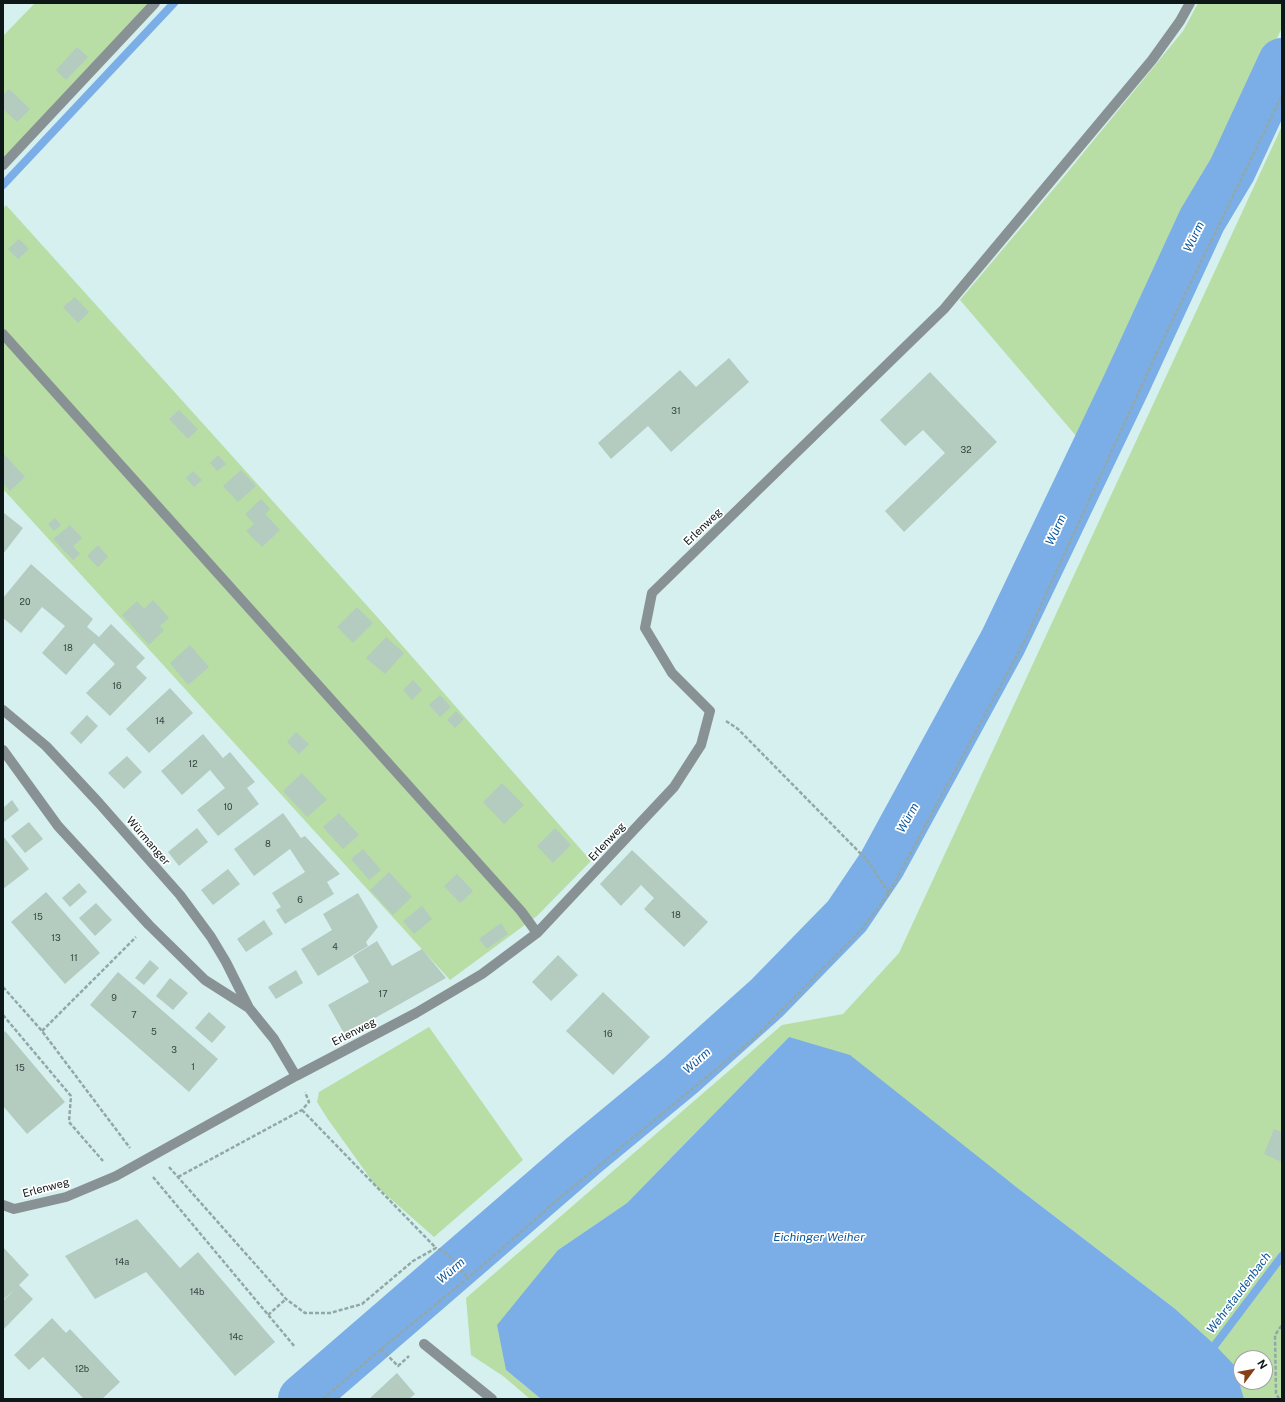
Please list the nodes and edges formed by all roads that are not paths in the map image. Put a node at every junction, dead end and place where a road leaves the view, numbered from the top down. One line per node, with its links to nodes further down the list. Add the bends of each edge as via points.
1 (155, 3): 3 (street)
2 (1190, 3): 7 (street, Erlenweg, via 1152,60 944,309 652,594 644,628 672,673 710,711 701,745 674,787)
3 (3, 165)
4 (3, 334): 7 (street, via 521,911)
5 (3, 710): 8 (street, Würmanger, via 46,746 180,895 226,962)
6 (3, 750): 8 (street, Würmanger, via 58,826 149,925 205,980)
7 (537, 933): 9 (street, Erlenweg, via 482,974 416,1013)
8 (249, 1008): 9 (street, Würmanger, via 274,1039)
9 (296, 1076): 10 (street, Erlenweg, via 116,1176 66,1197 14,1209)
10 (3, 1205)
11 (424, 1344): 12 (street)
12 (492, 1399)

